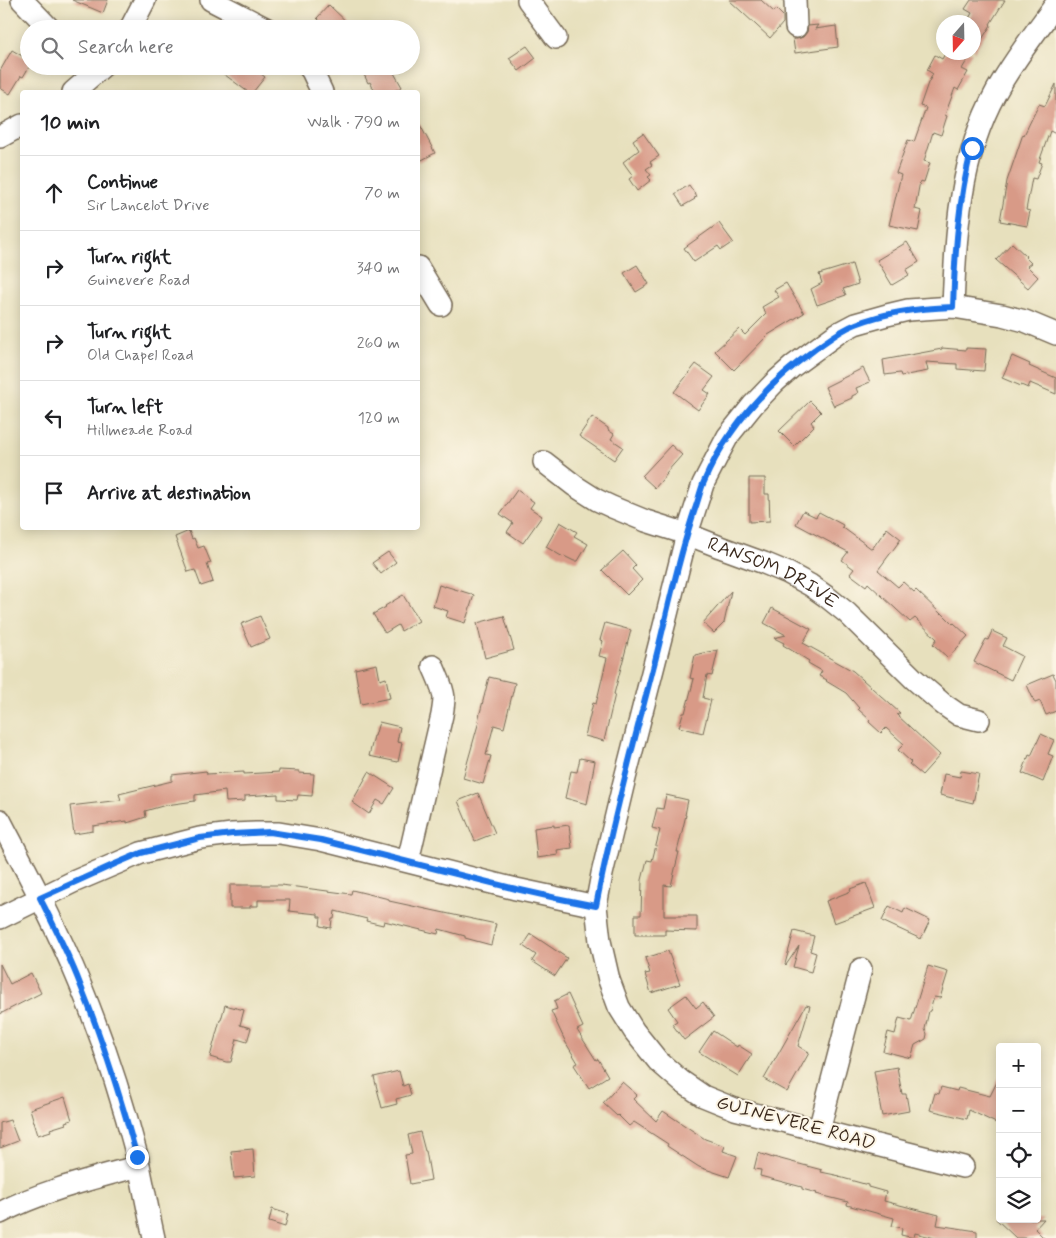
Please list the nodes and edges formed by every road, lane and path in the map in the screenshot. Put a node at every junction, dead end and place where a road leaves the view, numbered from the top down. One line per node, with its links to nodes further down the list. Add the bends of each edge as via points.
1 (22, 0): 7 (street)
2 (145, 0): 8 (street)
3 (211, 0): 9 (street)
4 (528, 0): 11 (street)
5 (795, 0): 10 (street)
6 (1056, 4): 20 (street, via 995,93 972,148 959,208)
7 (41, 20)
8 (135, 20)
9 (250, 20)
10 (796, 27)
11 (556, 38)
12 (89, 75): 14 (street)
13 (314, 75): 15 (street)
14 (75, 90)
15 (321, 90)
16 (20, 126): 17 (street)
17 (0, 137)
18 (420, 270): 19 (street)
19 (441, 305)
20 (953, 307): 21 (street, GUINEVERE ROAD, via 1010,317); 23 (street, GUINEVERE ROAD, via 908,310 855,324 792,366 728,436 703,484)
21 (1056, 334)
22 (544, 462): 23 (street, RANSOM DRIVE, via 597,500)
23 (687, 534): 25 (street, RANSOM DRIVE, via 810,585 847,613 914,680 943,704 959,715); 29 (street, GUINEVERE ROAD)
24 (433, 666): 27 (street, via 444,702)
25 (979, 720)
26 (0, 820): 28 (street)
27 (408, 861): 28 (street, via 288,834 232,834 200,838 141,853); 29 (street)
28 (40, 898): 30 (street); 33 (street, via 80,982 100,1035)
29 (596, 906): 32 (street, GUINEVERE ROAD, via 600,941 614,994 626,1019 658,1061 681,1082 710,1100)
30 (0, 918)
31 (861, 969): 32 (street)
32 (819, 1130): 34 (street, GUINEVERE ROAD)
33 (139, 1166): 35 (street, via 74,1183); 36 (street)
34 (963, 1167)
35 (0, 1212)
36 (154, 1238)

